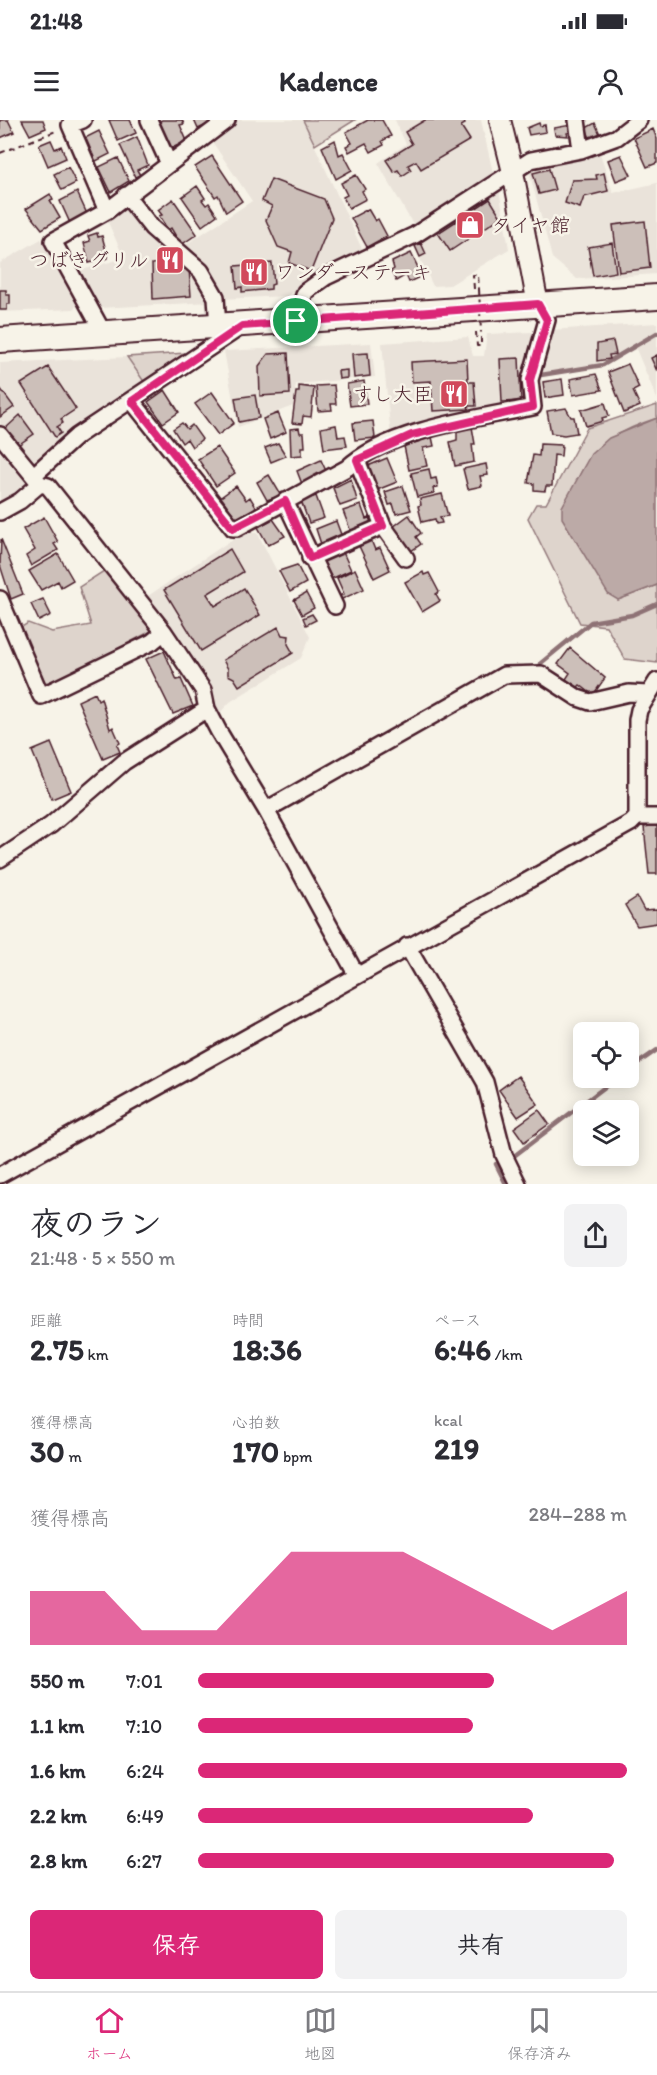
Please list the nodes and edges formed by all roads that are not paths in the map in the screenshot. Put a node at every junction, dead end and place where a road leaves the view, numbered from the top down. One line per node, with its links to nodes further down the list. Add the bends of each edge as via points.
1 (149, 120): 8 (street)
2 (227, 120): 8 (street)
3 (500, 120): 9 (street)
4 (578, 120): 7 (street)
5 (639, 120): 7 (street, via 617,137)
6 (76, 123): 11 (street)
7 (581, 150): 9 (street, via 531,160)
8 (169, 164): 10 (street)
9 (513, 172): 13 (street); 14 (street, via 415,235 326,277 305,292)
10 (126, 195): 11 (street); 16 (street, via 152,228 201,271 216,297)
11 (107, 211): 17 (street, via 52,241)
12 (657, 297): 13 (main road)
13 (538, 304): 14 (main road); 21 (street, via 547,320 530,380 533,407 431,429)
14 (296, 321): 15 (main road)
15 (242, 326): 16 (main road); 19 (street)
16 (218, 328): 17 (main road)
17 (104, 334): 18 (main road)
18 (0, 340)
19 (132, 401): 22 (street, via 77,436); 23 (street, via 233,528)
20 (0, 435): 22 (street)
21 (357, 460): 23 (street); 25 (street)
22 (37, 479): 24 (street, via 20,501); 30 (street, via 48,486)
23 (285, 501): 26 (street)
24 (0, 512)
25 (383, 526): 26 (street); 27 (street)
26 (310, 558): 29 (street)
27 (406, 558)
28 (0, 598): 30 (street, via 41,696)
29 (335, 606)
30 (165, 632): 33 (street, via 203,690)
31 (657, 681): 32 (street)
32 (648, 694): 34 (street, via 629,693 590,702 541,674 504,675); 35 (street, via 637,720)
33 (207, 709): 34 (street); 37 (street, via 124,762 51,825)
34 (266, 810): 39 (street)
35 (637, 817): 36 (street); 38 (street)
36 (657, 817)
37 (0, 859)
38 (407, 946): 39 (street); 41 (street, via 485,1082 504,1155)
39 (356, 974): 40 (street)
40 (0, 1175)
41 (518, 1184)

